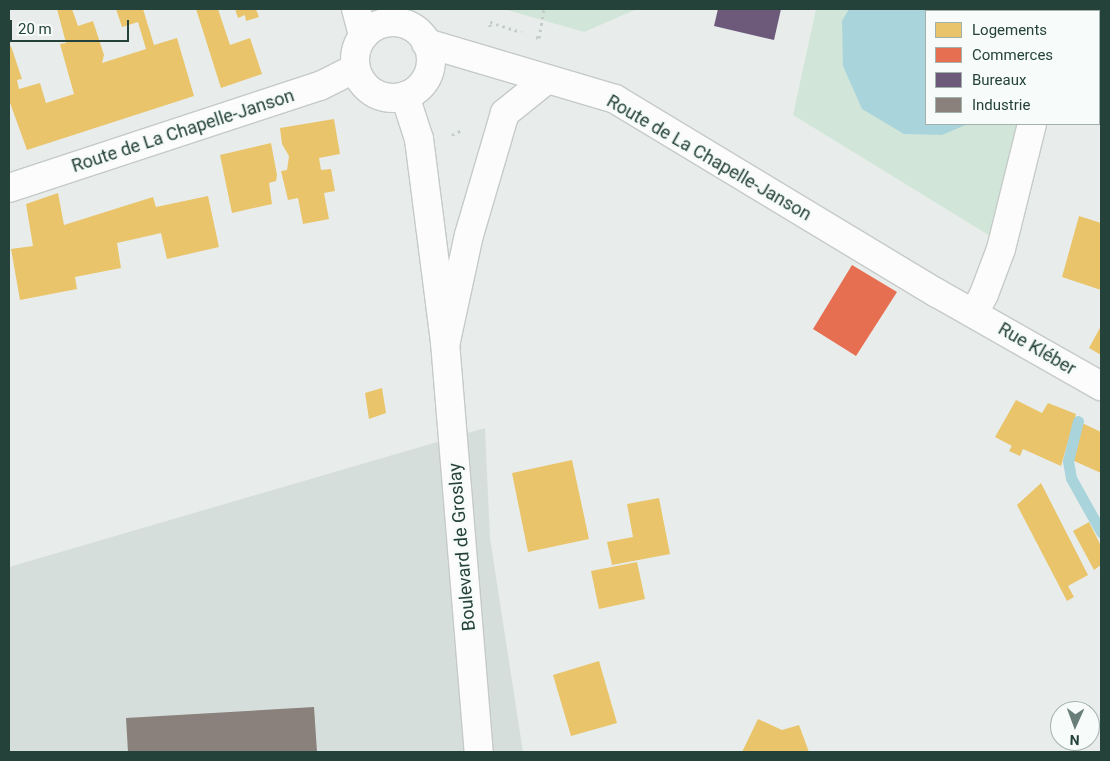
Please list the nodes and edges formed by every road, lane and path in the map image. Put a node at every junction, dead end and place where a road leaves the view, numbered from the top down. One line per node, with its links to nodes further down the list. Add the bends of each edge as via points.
1 (356, 9): 3 (street)
2 (394, 15): 3 (street); 4 (street, via 419,32)
3 (363, 36): 5 (street, via 355,56)
4 (426, 42): 6 (street, Route de La Chapelle-Janson); 7 (street, via 430,55 428,74 416,90)
5 (356, 68): 7 (street, via 362,82 374,93 389,97); 9 (street, Route de La Chapelle-Janson, via 320,86)
6 (546, 80): 10 (street, Route de La Chapelle-Janson, via 615,99); 11 (street, Boulevard de Groslay, via 505,113 469,236)
7 (405, 96): 11 (street, Boulevard de Groslay, via 420,139)
8 (1032, 125): 10 (street, via 1001,249)
9 (9, 188)
10 (974, 312): 12 (street, Rue Kléber)
11 (445, 342): 13 (street, Boulevard de Groslay)
12 (1101, 386)
13 (479, 752)

